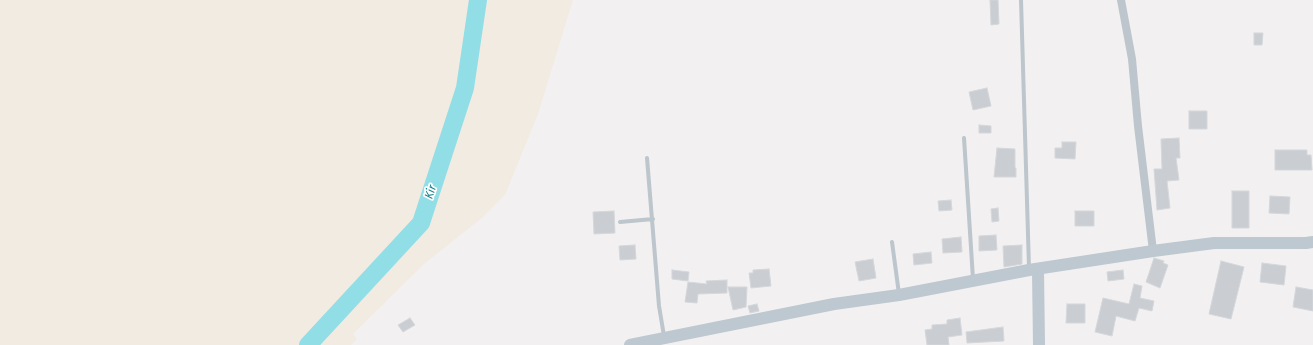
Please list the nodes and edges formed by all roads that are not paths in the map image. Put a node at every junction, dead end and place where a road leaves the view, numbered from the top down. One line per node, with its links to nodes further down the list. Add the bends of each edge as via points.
1 (1021, 0): 10 (lane)
2 (1121, 0): 9 (street, via 1132,59)
3 (964, 138): 11 (lane)
4 (647, 158): 5 (lane)
5 (653, 219): 6 (lane); 13 (lane)
6 (620, 222)
7 (892, 242): 12 (lane)
8 (1313, 242): 9 (street, via 1214,243)
9 (1153, 251): 10 (street)
10 (1033, 270): 11 (street); 15 (street)
11 (974, 282): 12 (street)
12 (899, 295): 13 (street, via 834,304)
13 (665, 339): 14 (street)
14 (630, 345)
15 (1038, 345)

